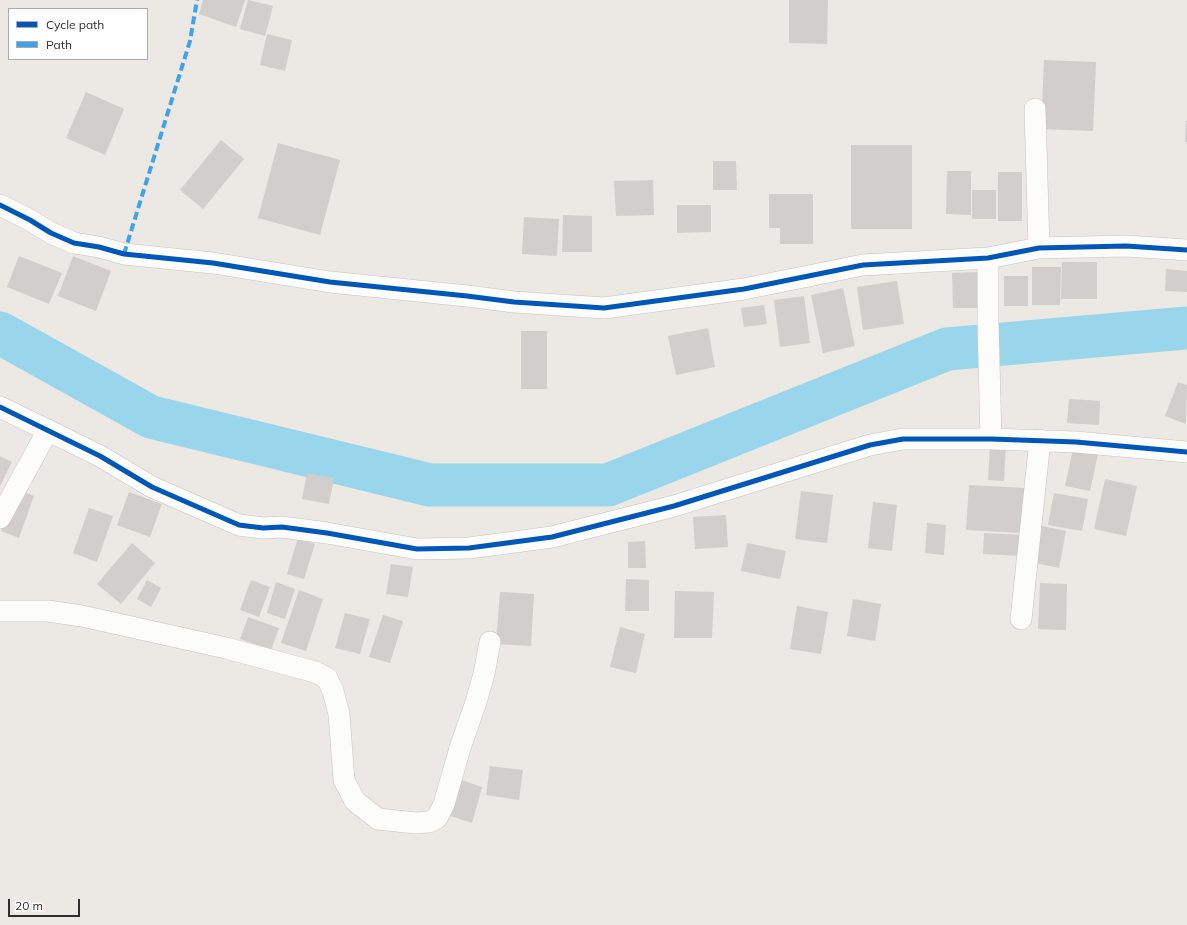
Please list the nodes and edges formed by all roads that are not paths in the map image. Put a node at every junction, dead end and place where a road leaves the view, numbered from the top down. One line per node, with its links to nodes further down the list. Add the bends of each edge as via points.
1 (1035, 109): 3 (street)
2 (0, 205): 5 (street, via 74,243 124,254 213,263 330,282 514,302 604,308 744,289 862,265)
3 (1039, 248): 4 (street, via 1126,246); 5 (street)
4 (1187, 250)
5 (988, 258): 8 (street)
6 (0, 407): 7 (street)
7 (48, 430): 8 (street, via 100,456 152,487 239,525 326,533 417,549 469,548 552,537 674,506 870,445 903,439); 11 (street)
8 (991, 439): 9 (street)
9 (1040, 440): 10 (street); 13 (street)
10 (1187, 452)
11 (0, 518)
12 (0, 611): 14 (street, via 48,611 82,616 226,648 315,672 327,678 339,714 344,780 355,801 378,819 416,823 429,822 436,818 444,804 484,674)
13 (1021, 619)
14 (490, 642)

